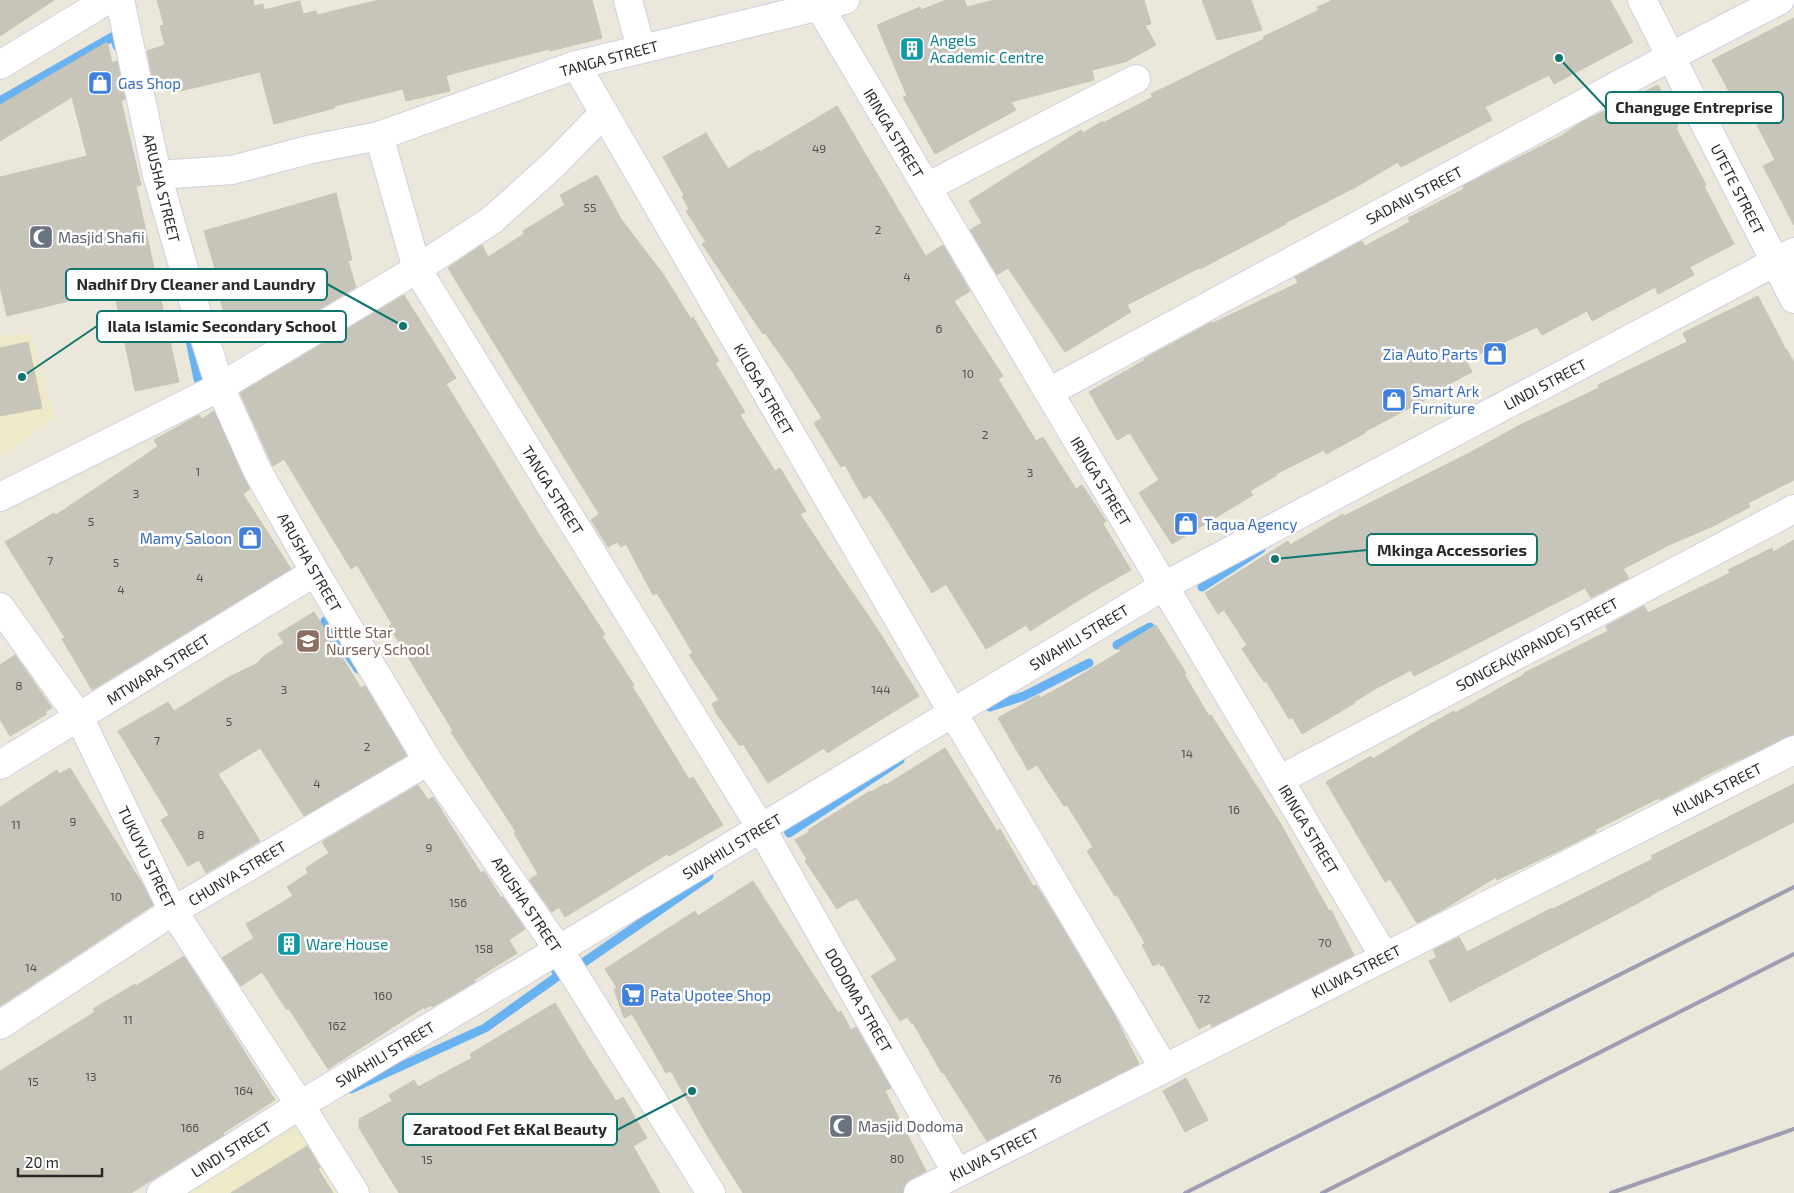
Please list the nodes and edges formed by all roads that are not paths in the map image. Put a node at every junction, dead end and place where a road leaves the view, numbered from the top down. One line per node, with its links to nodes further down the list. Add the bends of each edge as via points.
1 (107, 0): 11 (street)
2 (120, 0): 15 (street, ARUSHA STREET)
3 (628, 0): 8 (street)
4 (845, 0): 7 (street, TANGA STREET)
5 (1642, 0): 9 (street, UTETE STREET)
6 (1780, 0): 9 (street, SADANI STREET)
7 (819, 6): 8 (street, TANGA STREET); 16 (street, IRINGA STREET)
8 (641, 49): 10 (street, TANGA STREET)
9 (1670, 57): 17 (street, UTETE STREET); 21 (street, SADANI STREET)
10 (576, 64): 13 (street, KILOSA STREET); 14 (street, TANGA STREET)
11 (0, 65)
12 (1136, 79): 16 (street)
13 (604, 113): 18 (street, via 492,220); 27 (street, KILOSA STREET)
14 (379, 136): 15 (street, TANGA STREET, via 232,170); 18 (street, TANGA STREET)
15 (157, 175): 20 (street, ARUSHA STREET)
16 (927, 188): 21 (street, IRINGA STREET)
17 (1785, 257): 19 (street, UTETE STREET); 25 (street, LINDI STREET)
18 (417, 268): 20 (street); 33 (street, TANGA STREET)
19 (1794, 299)
20 (220, 387): 22 (street); 24 (street, ARUSHA STREET, via 257,470)
21 (1049, 392): 25 (street, IRINGA STREET)
22 (0, 497)
23 (1794, 509): 32 (street, SONGEA(KIPANDE) STREET)
24 (315, 572): 28 (street, MTWARA STREET); 30 (street, ARUSHA STREET)
25 (1164, 586): 27 (street, SWAHILI STREET); 32 (street, IRINGA STREET)
26 (0, 607): 28 (street, TUKUYU STREET)
27 (953, 713): 33 (street, SWAHILI STREET); 38 (street, KILOSA STREET)
28 (78, 718): 31 (street, MTWARA STREET); 34 (street, TUKUYU STREET)
29 (1794, 750): 36 (street, KILWA STREET)
30 (428, 761): 34 (street, CHUNYA STREET); 35 (street, ARUSHA STREET)
31 (0, 765)
32 (1279, 780): 36 (street, IRINGA STREET)
33 (761, 828): 35 (street, SWAHILI STREET); 40 (street, DODOMA STREET)
34 (174, 911): 37 (street, CHUNYA STREET); 39 (street, TUKUYU STREET)
35 (558, 949): 39 (street, SWAHILI STREET); 43 (street, ARUSHA STREET)
36 (1384, 956): 38 (street, KILWA STREET)
37 (0, 1025)
38 (1164, 1068): 40 (street, KILWA STREET)
39 (300, 1105): 41 (street, LINDI STREET); 42 (street, TUKUYU STREET)
40 (957, 1173): 44 (street, KILWA STREET)
41 (161, 1193)
42 (354, 1193)
43 (711, 1193)
44 (918, 1193)

